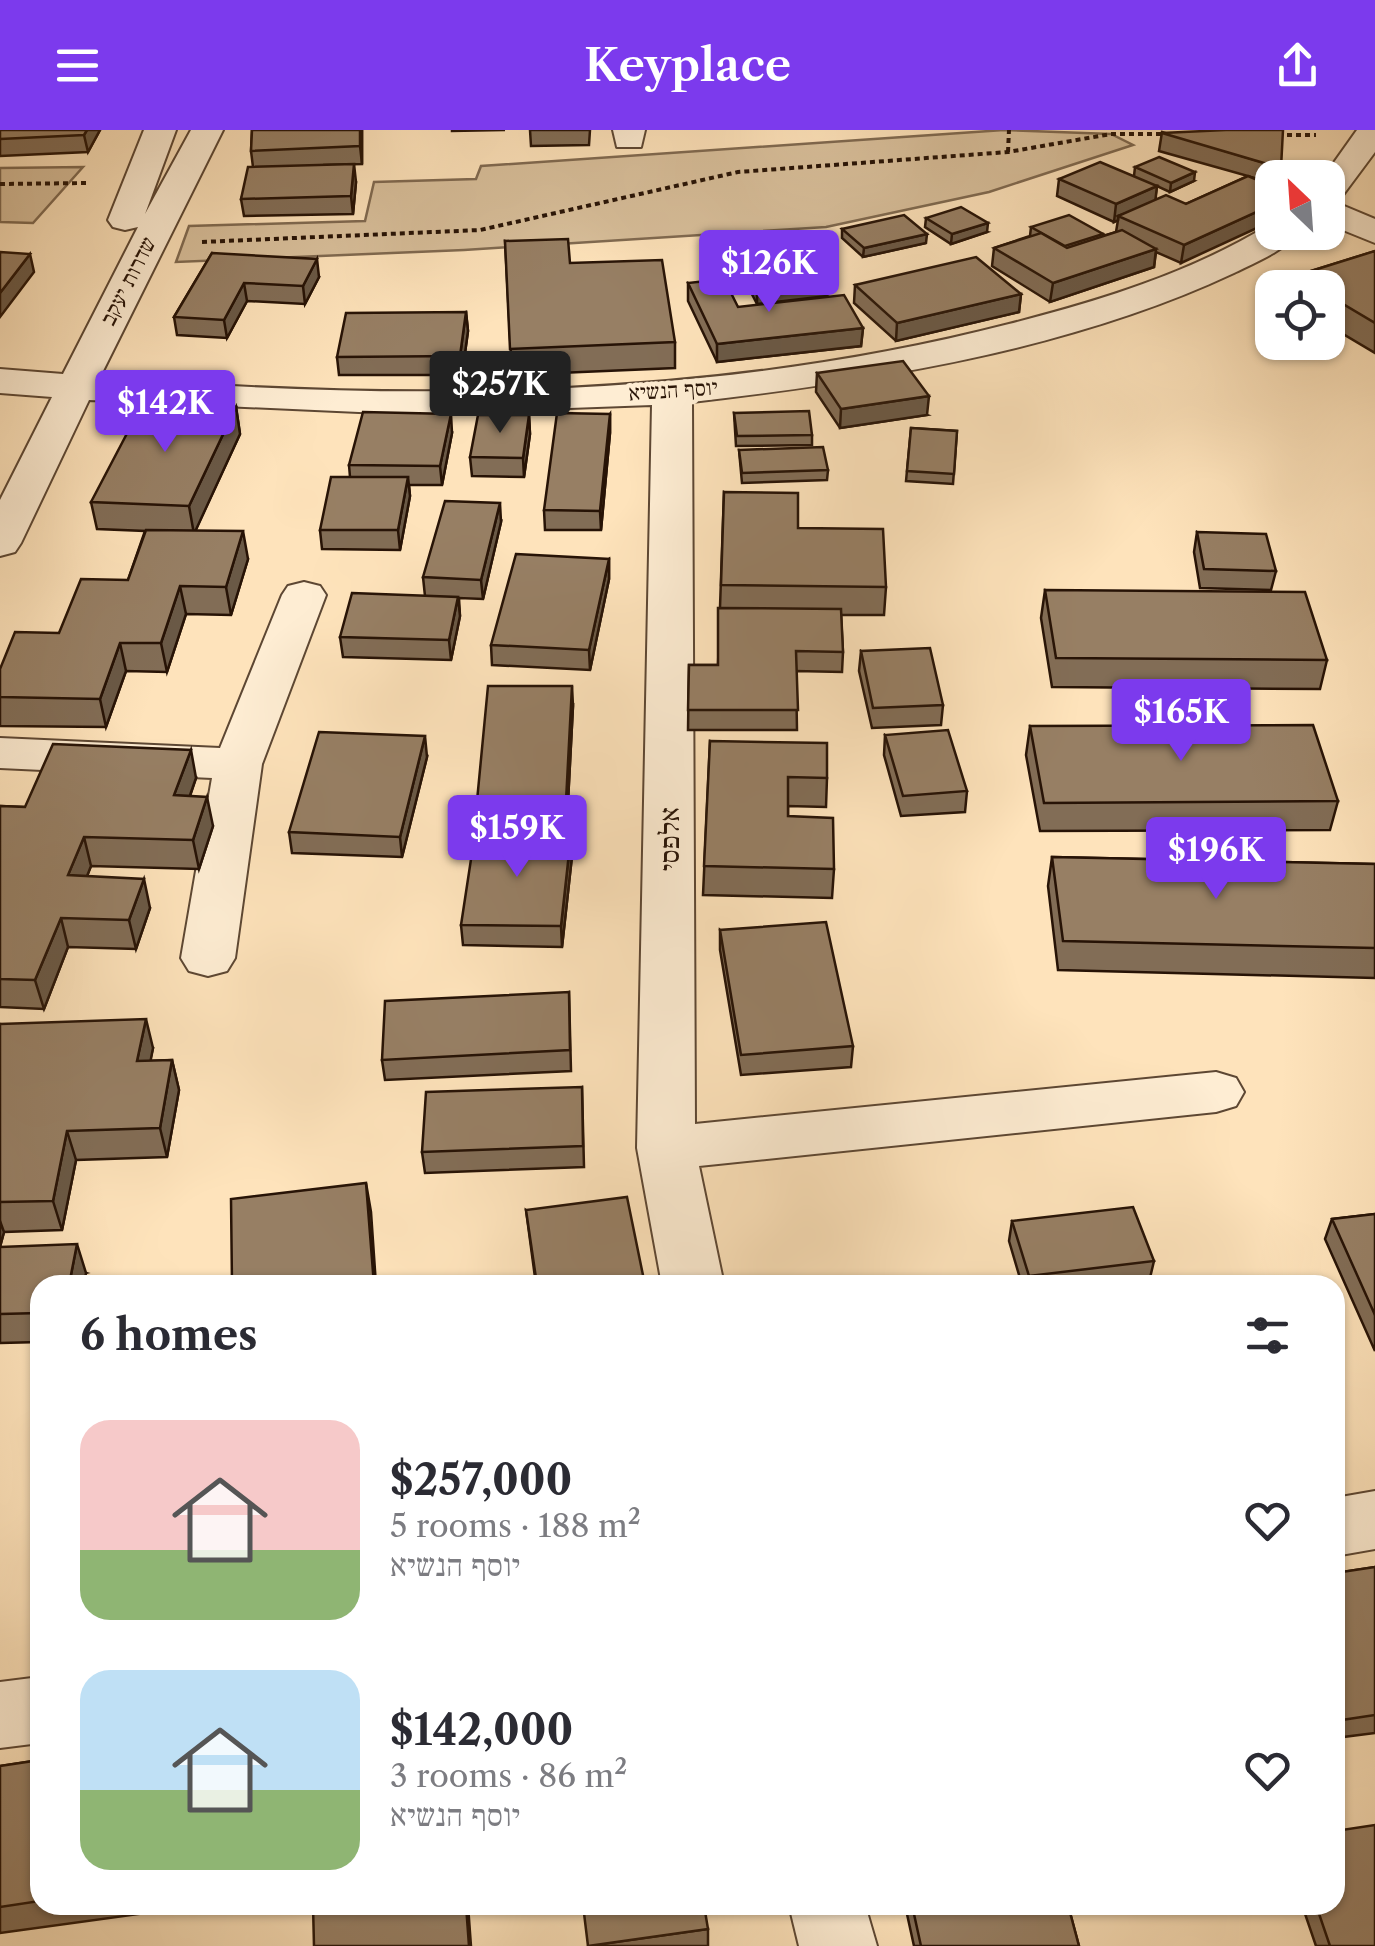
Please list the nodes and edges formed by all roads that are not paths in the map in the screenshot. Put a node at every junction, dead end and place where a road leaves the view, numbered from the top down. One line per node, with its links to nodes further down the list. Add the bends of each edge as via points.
1 (160, 130): 9 (street, שדרות יעקב)
2 (207, 130): 9 (street, שדרות יעקב)
3 (1373, 133): 4 (street)
4 (1345, 172)
5 (1345, 219): 6 (street)
6 (1375, 232)
7 (1255, 247): 10 (street, יוסף הנשיא, via 1217,269 1030,332 857,370)
8 (0, 381): 9 (street, יוסף הנשיא)
9 (58, 386): 10 (street, יוסף הנשיא, via 338,403); 11 (street, שדרות יעקב); 12 (street, שדרות יעקב)
10 (672, 391): 18 (street, אלפסי)
11 (16, 430)
12 (0, 543)
13 (304, 595): 15 (street)
14 (0, 753): 15 (street)
15 (238, 764): 16 (street)
16 (208, 958)
17 (1216, 1092): 18 (street)
18 (666, 1148): 19 (street, אלפסי)
19 (691, 1275)
20 (1375, 1520): 21 (street)
21 (1345, 1525)
22 (30, 1711): 23 (street)
23 (0, 1715)
24 (830, 1915): 25 (street)
25 (838, 1946)

